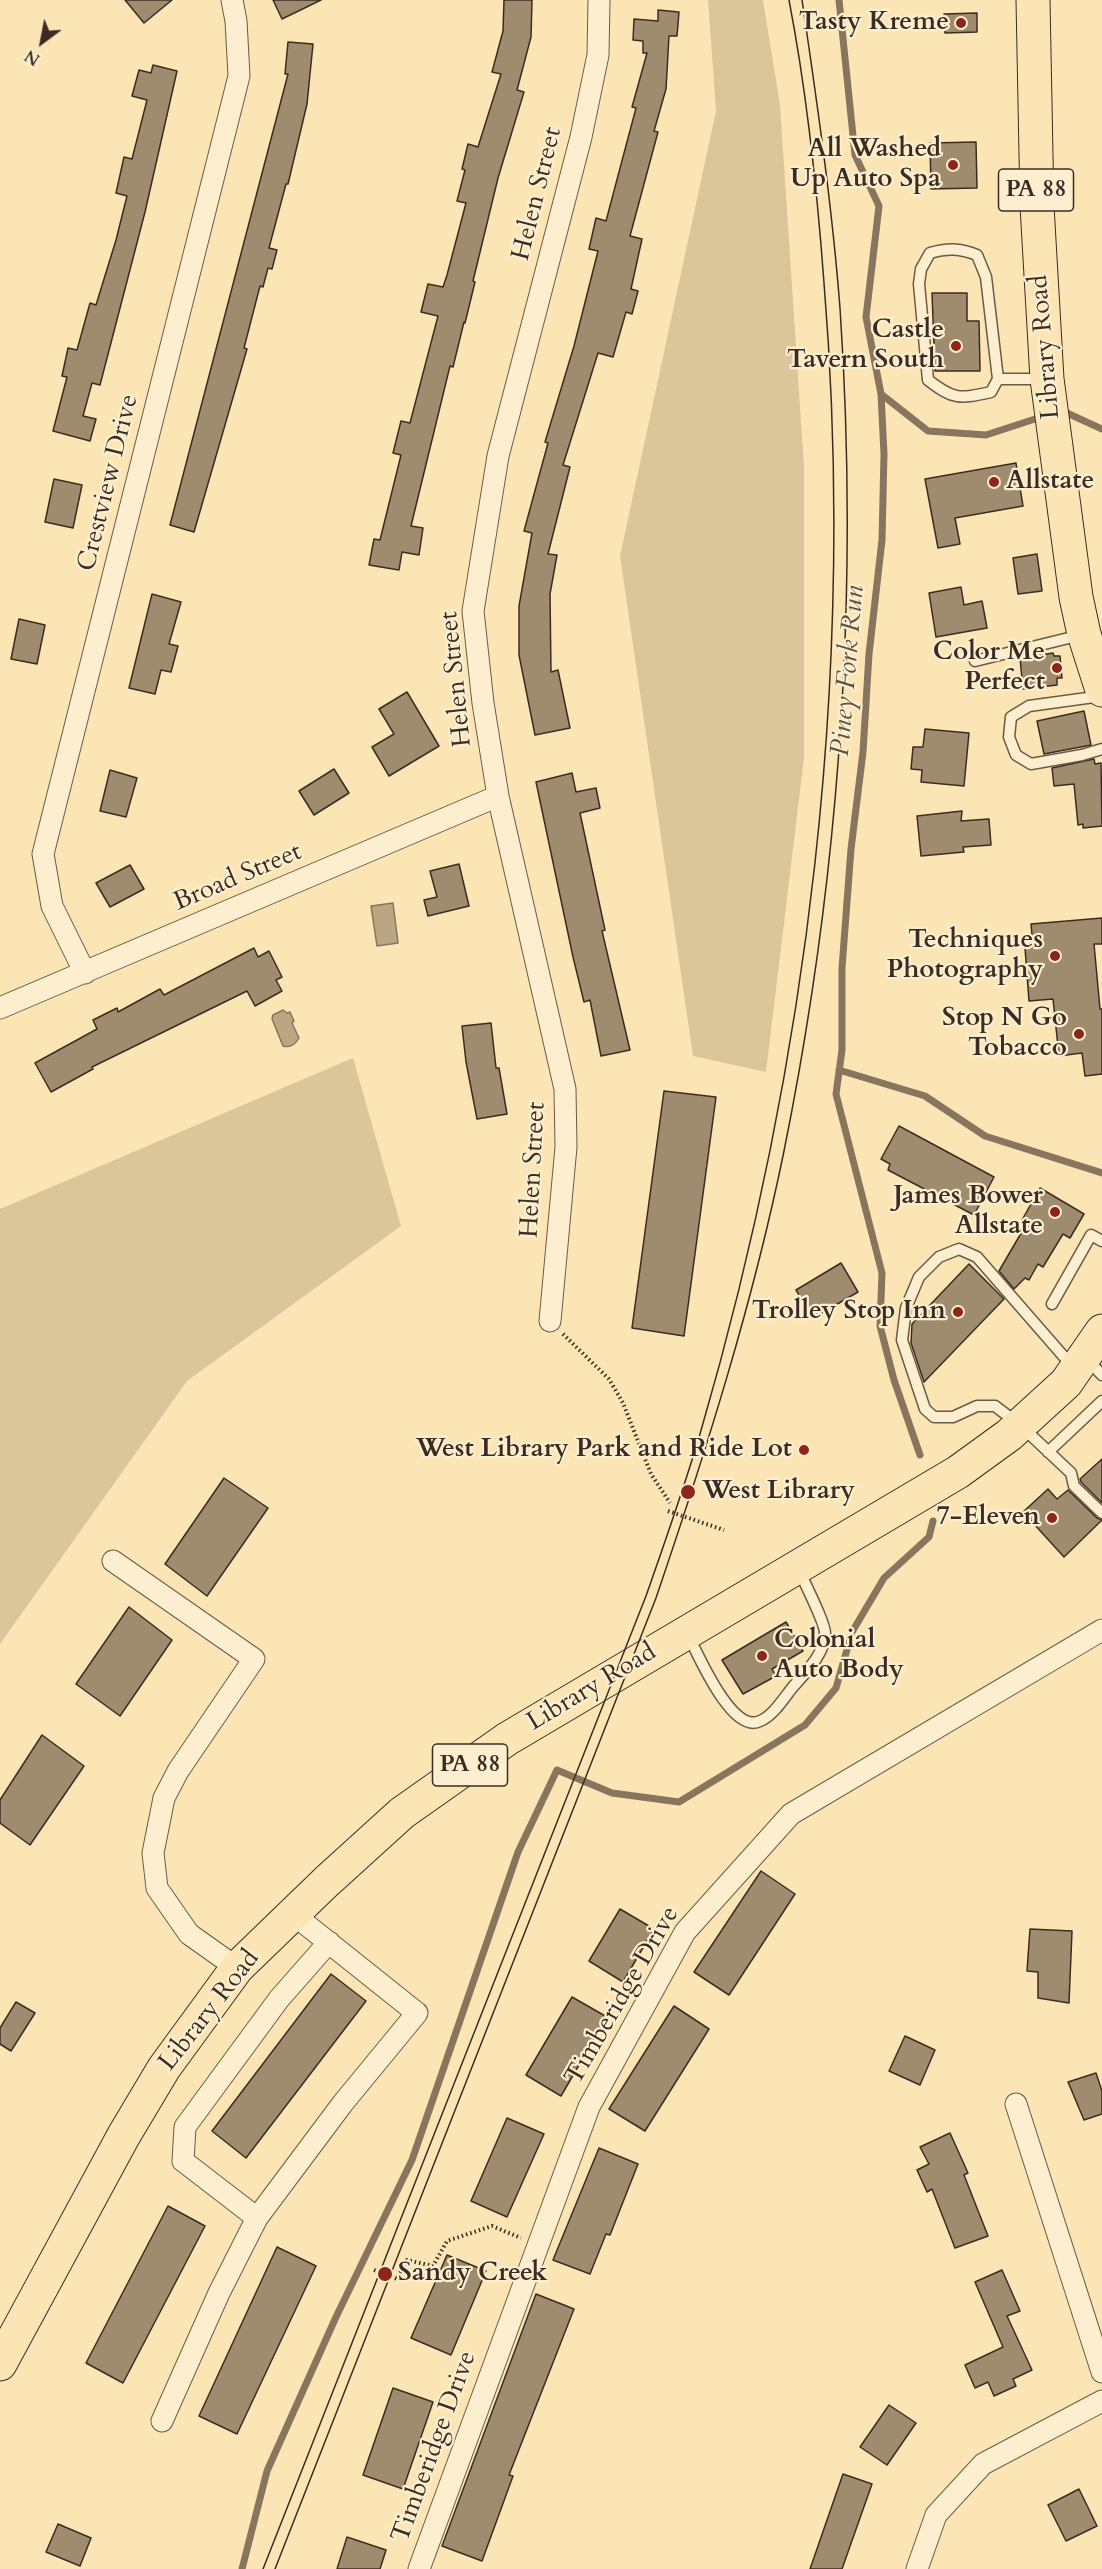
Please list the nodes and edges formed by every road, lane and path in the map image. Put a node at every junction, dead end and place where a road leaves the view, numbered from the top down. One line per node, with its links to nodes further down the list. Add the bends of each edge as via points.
1 (231, 0): 12 (street, Crestview Drive, via 239,76 43,854 52,906)
2 (599, 0): 11 (street, Helen Street, via 598,55 561,216 498,456 473,611)
3 (1033, 0): 5 (main road, Library Road / PA 88, via 1037,206)
4 (998, 379): 4 (lane, via 986,277 977,255 962,249 930,253 921,269 919,284 928,380 946,394 965,398 991,392); 5 (lane)
5 (1047, 379): 6 (main road, Library Road / PA 88, via 1066,531)
6 (1084, 634): 7 (lane); 8 (main road, Library Road / PA 88)
7 (975, 661)
8 (1102, 690)
9 (1102, 696): 10 (lane, via 1029,706 1011,717 1009,737 1016,755 1031,764)
10 (1102, 749)
11 (498, 796): 12 (street, Broad Street); 16 (street, Helen Street, via 565,1089 566,1147)
12 (85, 973): 13 (street, Broad Street)
13 (0, 1008)
14 (1102, 1241): 15 (lane, via 1091,1235)
15 (1052, 1304)
16 (550, 1321): 21 (path, via 609,1379 623,1403 651,1474)
17 (1091, 1358): 19 (main road, Library Road / PA 88); 19 (lane, via 977,1257 959,1249 939,1257 919,1277 906,1308 902,1340 926,1409 934,1417 952,1417 977,1406 995,1406)
18 (1102, 1401): 20 (lane)
19 (1020, 1425): 20 (lane); 26 (main road, Library Road / PA 88, via 958,1472)
20 (1048, 1452): 23 (lane, via 1071,1473 1074,1486)
21 (670, 1503)
22 (668, 1511): 24 (path)
23 (1102, 1513)
24 (724, 1530)
25 (113, 1561): 31 (street, via 254,1659 178,1771 164,1798 153,1853 158,1888 189,1934)
26 (798, 1567): 28 (main road, Library Road / PA 88); 28 (lane, via 826,1633 812,1664 760,1722 750,1723 737,1715 722,1698)
27 (1102, 1630): 34 (street, Timberidge Drive, via 791,1814 685,1932 589,2107)
28 (686, 1632): 29 (main road, Library Road / PA 88, via 507,1739 402,1813)
29 (293, 1914): 30 (street); 31 (main road, Library Road / PA 88)
30 (329, 1942): 33 (street, via 279,1999 185,2127 183,2161); 33 (street, via 417,2013)
31 (237, 1968): 36 (main road, Library Road / PA 88, via 164,2068)
32 (1016, 2104): 37 (street)
33 (257, 2218): 39 (street)
34 (538, 2246): 35 (path, via 492,2226 447,2241 433,2266 407,2260 397,2279); 40 (street, Timberidge Drive)
35 (374, 2270)
36 (0, 2364)
37 (1102, 2372)
38 (1102, 2401): 41 (street, via 983,2464 936,2515)
39 (162, 2421)
40 (418, 2569)
41 (917, 2569)

